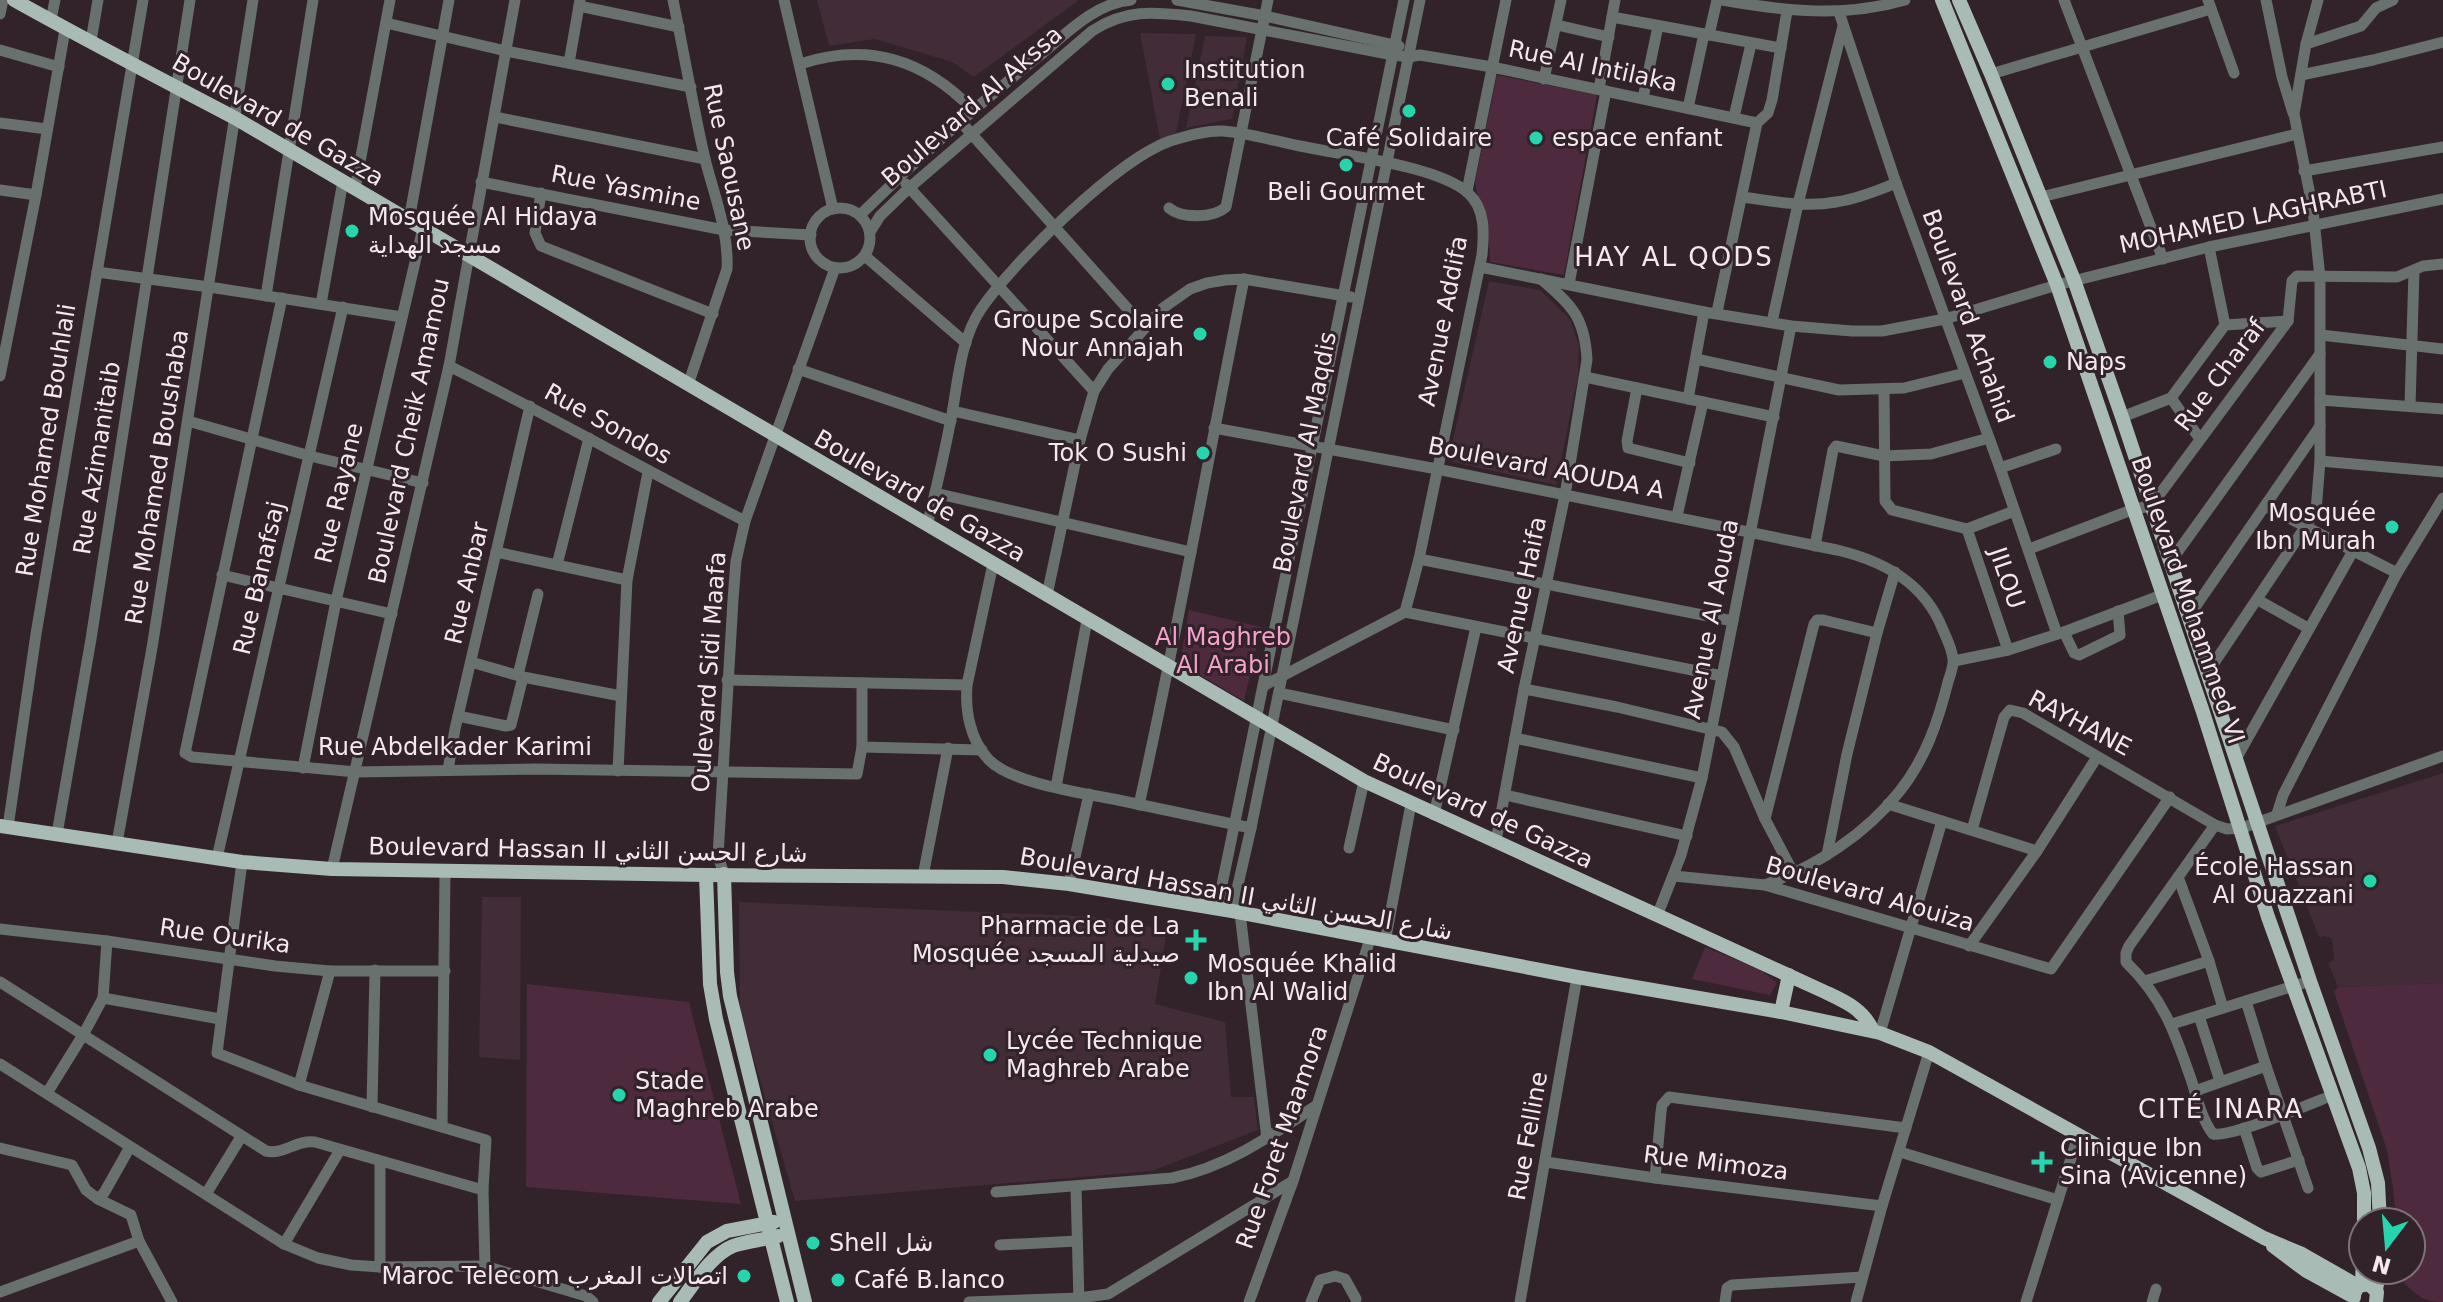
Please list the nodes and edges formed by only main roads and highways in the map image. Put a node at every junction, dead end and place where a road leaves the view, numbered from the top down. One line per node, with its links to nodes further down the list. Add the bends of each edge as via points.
1 (14, 0): 7 (main road, Boulevard de Gazza, via 291,150 1364,781)
2 (1942, 0): 10 (main road, Boulevard Mohammed VI, via 2057,285 2292,986 2359,1168)
3 (1959, 0): 11 (main road, Boulevard Mohammed VI, via 2074,280 2122,417 2374,1165)
4 (4, 826): 6 (main road, Boulevard Hassan II شارع الحسن الثاني, via 242,862 332,869)
5 (724, 874): 6 (main road, Boulevard Hassan II شارع الحسن الثاني); 8 (main road, Boulevard Hassan II شارع الحسن الثاني, via 1003,877 1069,884); 12 (main road, via 730,996)
6 (706, 875): 13 (main road, via 716,1019)
7 (1789, 975): 8 (main road); 9 (main road, Boulevard de Gazza, via 1858,1010)
8 (1781, 1012): 9 (main road, Boulevard Hassan II شارع الحسن الثاني)
9 (1876, 1032): 14 (main road, Boulevard Hassan II شارع الحسن الثاني, via 1929,1052 2264,1238 2290,1260)
10 (2364, 1206)
11 (2379, 1206)
12 (786, 1227): 13 (main road); 18 (main road)
13 (769, 1231): 15 (main road, via 727,1231 707,1242); 16 (main road, via 725,1250); 17 (main road)
14 (2363, 1295): 19 (main road, Boulevard Hassan II شارع الحسن الثاني)
15 (659, 1302)
16 (680, 1302)
17 (787, 1302)
18 (805, 1302)
19 (2392, 1302)

